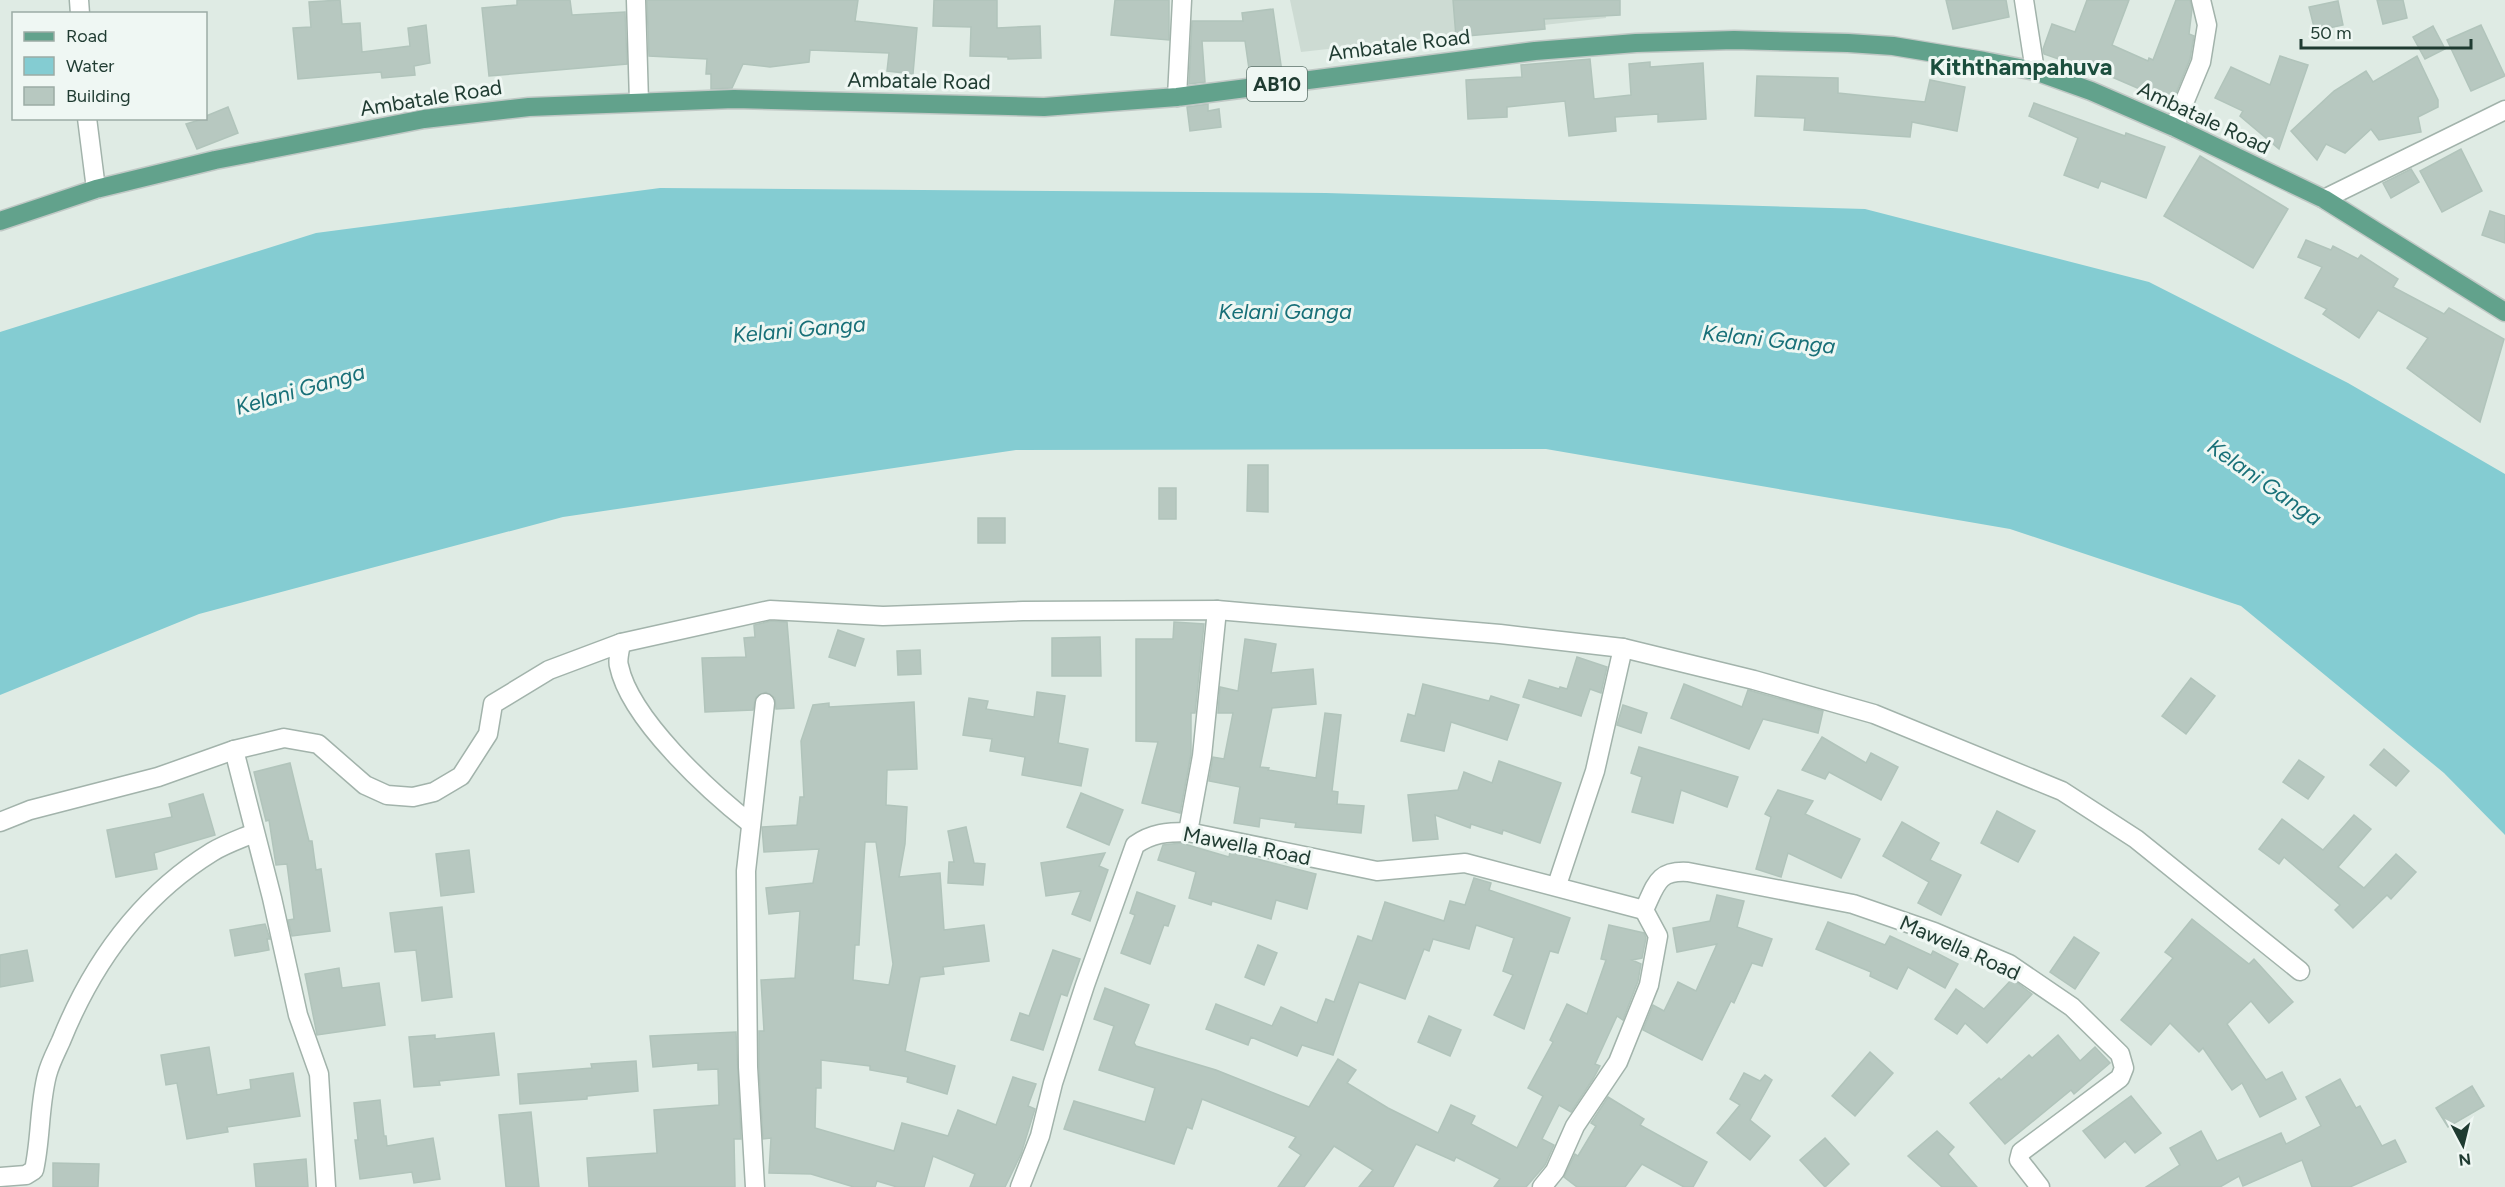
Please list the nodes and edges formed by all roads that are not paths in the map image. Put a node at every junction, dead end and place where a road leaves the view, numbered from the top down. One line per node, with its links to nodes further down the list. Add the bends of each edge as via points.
1 (636, 0): 7 (street)
2 (1182, 0): 6 (street)
3 (2024, 0): 5 (street)
4 (2201, 0): 10 (street, via 2207,25 2201,62)
5 (2035, 71): 6 (main road, Ambatale Road / AB10, via 1893,46 1734,40 1535,51); 10 (main road, Ambatale Road / AB10)
6 (1177, 97): 7 (main road, Ambatale Road / AB10, via 1044,106 734,99)
7 (639, 102): 11 (main road, Ambatale Road / AB10, via 529,107 424,118 215,160)
8 (2505, 110): 12 (street)
9 (87, 120): 11 (street)
10 (2174, 127): 12 (main road, Ambatale Road / AB10)
11 (96, 189): 13 (main road, Ambatale Road / AB10)
12 (2324, 199): 14 (main road, Ambatale Road / AB10)
13 (0, 221)
14 (2505, 312)
15 (1217, 610): 16 (street, via 883,616 770,610); 17 (street); 22 (street, via 1202,756)
16 (621, 643): 19 (street, via 549,669 493,704 488,734 461,776 434,792 413,797 387,795 365,785 318,744 284,738); 21 (street, via 618,665 633,700 659,738)
17 (1623, 648): 24 (street, via 1595,771); 26 (street, via 1874,714 2062,791 2136,839)
18 (765, 703): 21 (street)
19 (234, 750): 20 (street, via 158,777 30,810); 23 (street)
20 (0, 822)
21 (751, 824): 29 (street, via 746,871 748,1067)
22 (1188, 832): 24 (street, Mawella Road, via 1377,871 1465,863); 30 (street, Mawella Road, via 1162,832 1135,845)
23 (254, 833): 27 (street, via 214,850 170,881 101,959 72,1012 47,1074 34,1170 26,1175); 28 (street, via 298,1015 319,1074)
24 (1557, 885): 25 (street, Mawella Road)
25 (1644, 909): 31 (street, via 1658,936 1649,985 1618,1062 1575,1126 1555,1171); 32 (street, Mawella Road, via 1659,879 1671,871 1853,904 2009,964 2072,1006 2120,1054 2124,1068 2120,1078 2021,1152 2019,1160)
26 (2300, 971)
27 (0, 1177)
28 (326, 1187)
29 (755, 1187)
30 (1020, 1187)
31 (1542, 1187)
32 (2040, 1187)

